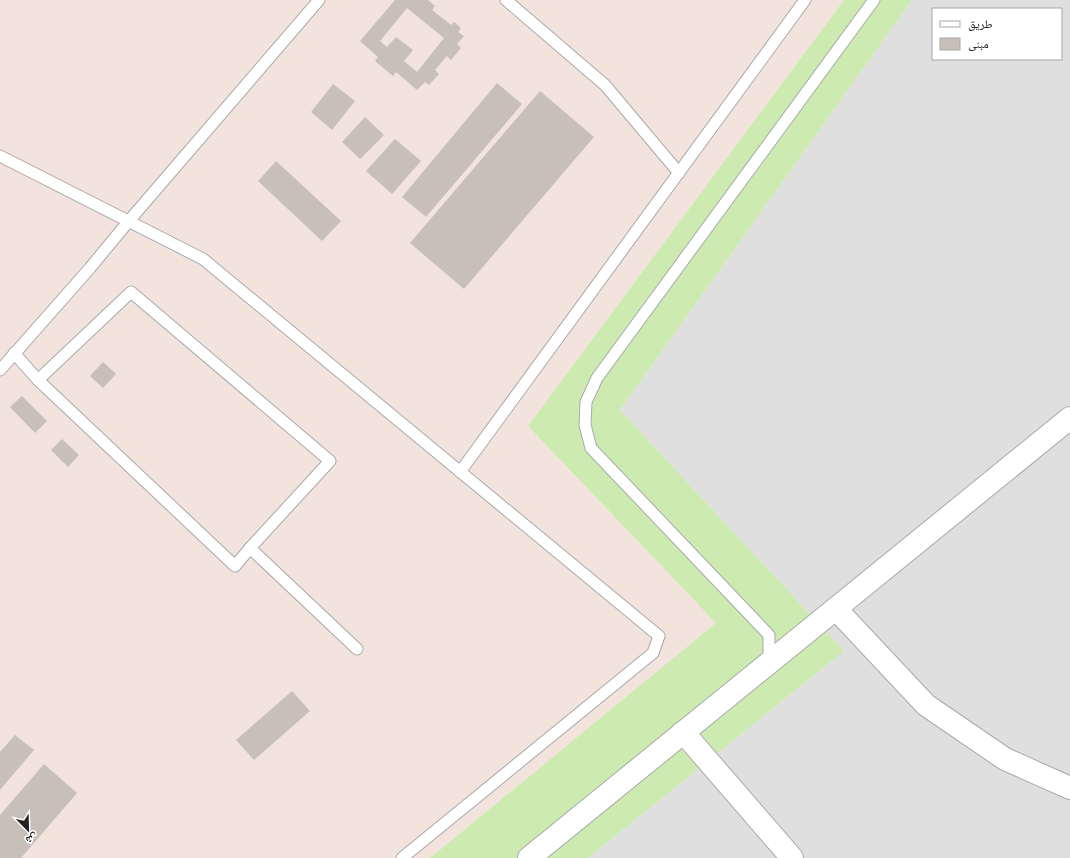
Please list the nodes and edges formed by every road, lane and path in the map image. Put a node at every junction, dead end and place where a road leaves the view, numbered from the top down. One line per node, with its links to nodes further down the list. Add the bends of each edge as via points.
1 (319, 0): 7 (lane)
2 (506, 0): 6 (lane, via 605,85)
3 (805, 0): 6 (lane)
4 (874, 0): 16 (lane, via 597,378 586,402 585,425 591,448 769,635)
5 (0, 156): 7 (lane)
6 (679, 173): 12 (lane)
7 (128, 222): 8 (lane); 12 (lane, via 203,259)
8 (14, 354): 9 (lane); 10 (lane)
9 (0, 370)
10 (38, 380): 13 (lane, via 235,566); 13 (lane, via 131,292 330,461)
11 (1070, 418): 14 (street)
12 (460, 472): 19 (lane, via 659,636 653,653)
13 (250, 548): 15 (lane)
14 (836, 609): 16 (street); 18 (street, via 926,705 1005,759)
15 (356, 649)
16 (769, 663): 17 (street)
17 (683, 732): 20 (street); 21 (street)
18 (1070, 788)
19 (402, 858)
20 (529, 858)
21 (792, 858)

